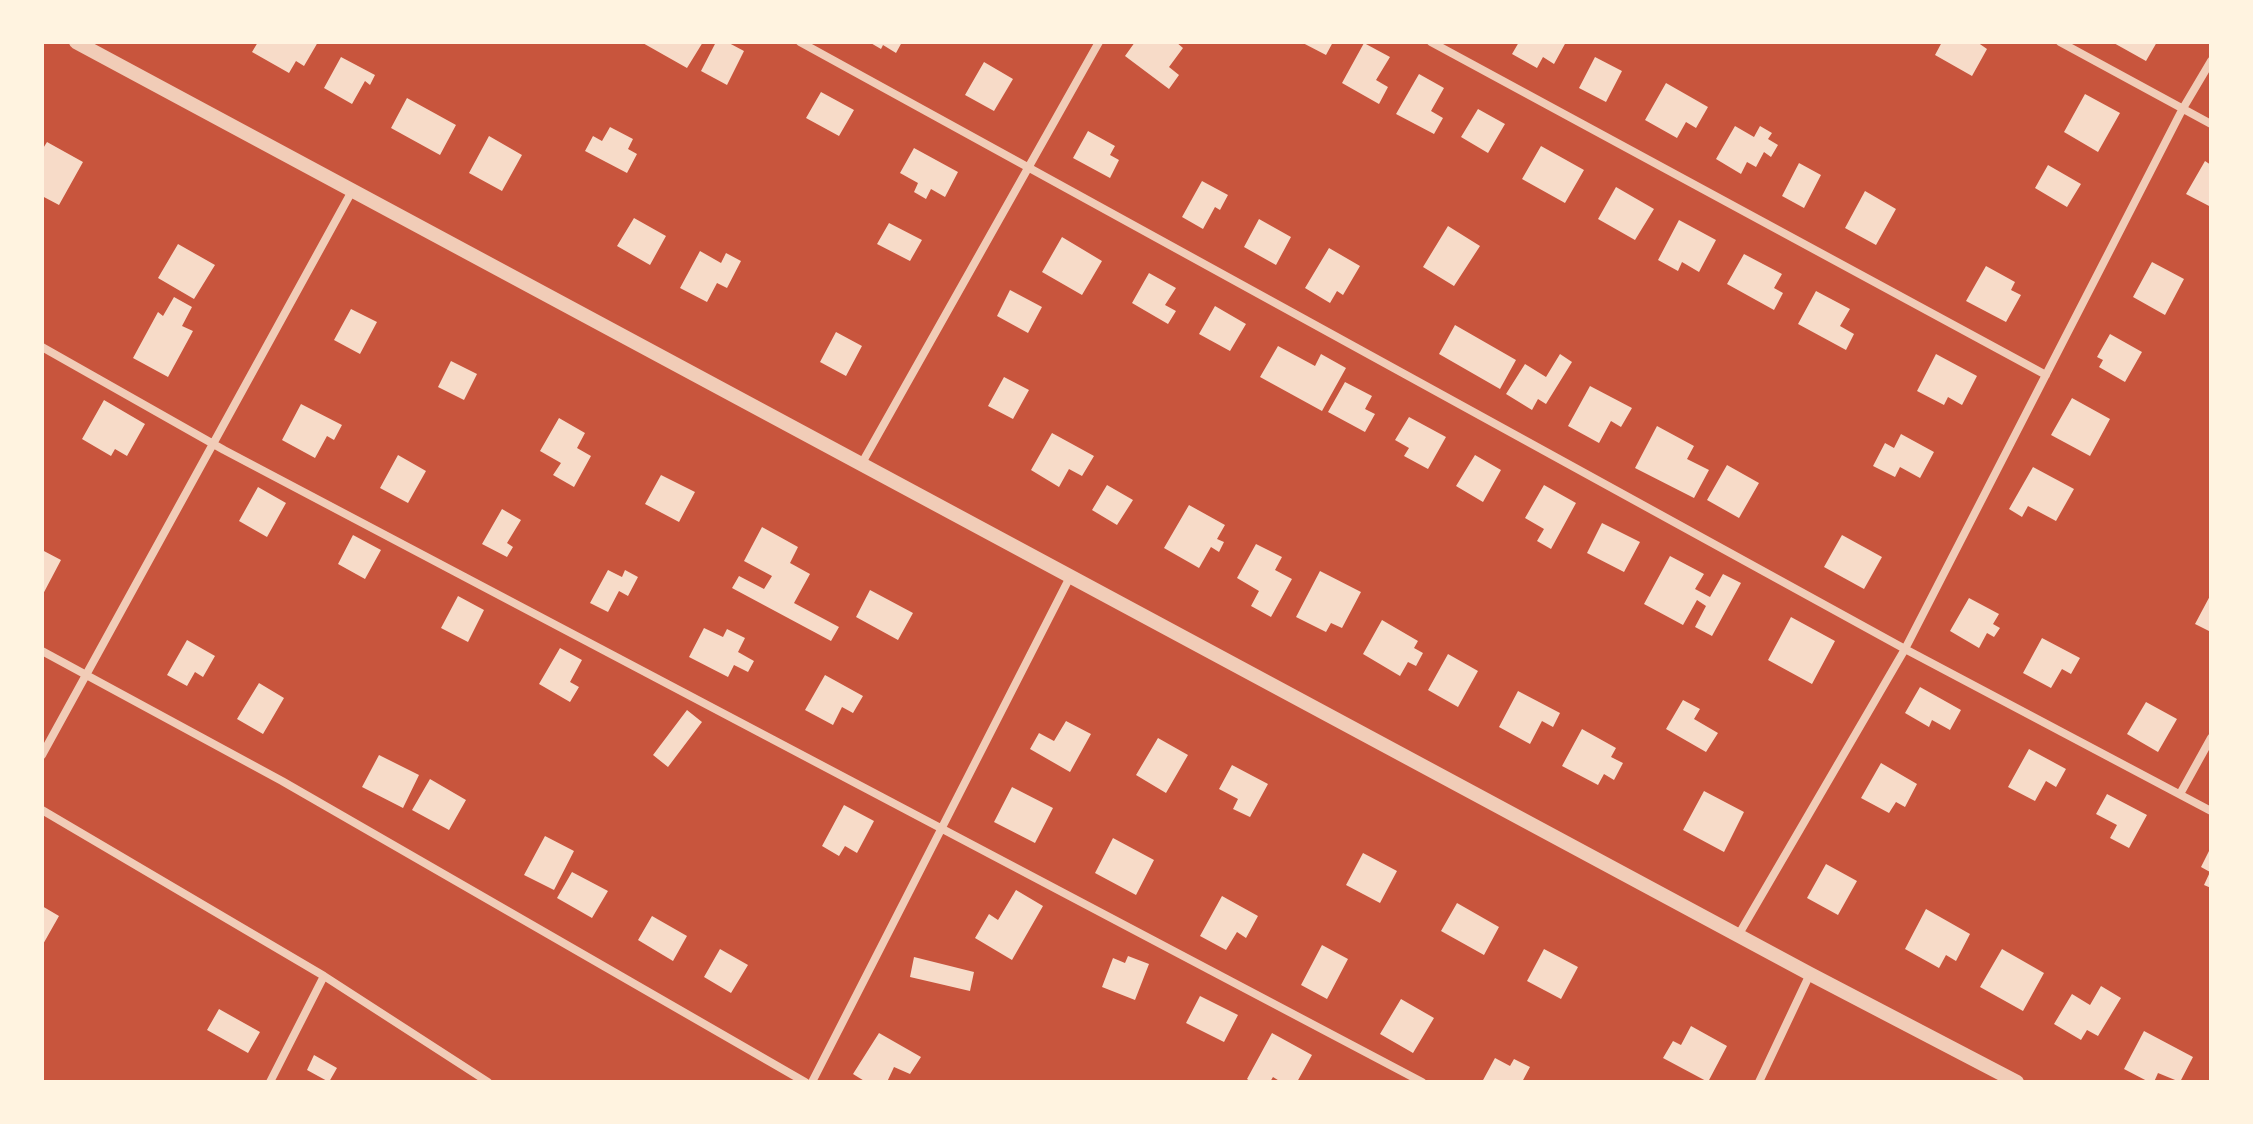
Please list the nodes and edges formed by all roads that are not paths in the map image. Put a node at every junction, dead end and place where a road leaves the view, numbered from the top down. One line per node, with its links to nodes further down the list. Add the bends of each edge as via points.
1 (76, 42): 10 (street)
2 (800, 42): 9 (street)
3 (1099, 42): 9 (street)
4 (1431, 42): 12 (street)
5 (2060, 42): 7 (street)
6 (2211, 61): 7 (street)
7 (2182, 110): 8 (street); 12 (street)
8 (2211, 124)
9 (1030, 169): 14 (street); 16 (street)
10 (352, 191): 13 (street); 14 (street)
11 (42, 347): 13 (street)
12 (2046, 375): 16 (street)
13 (213, 443): 18 (street); 24 (street)
14 (862, 463): 15 (street)
15 (1071, 575): 24 (street); 25 (street)
16 (1905, 649): 21 (street); 25 (street)
17 (42, 651): 18 (street)
18 (86, 675): 20 (street); 30 (street, via 282,781)
19 (2211, 738): 21 (street)
20 (42, 755)
21 (2180, 794): 23 (street)
22 (42, 810): 27 (street)
23 (2211, 811)
24 (942, 827): 31 (street); 32 (street)
25 (1739, 934): 26 (street)
26 (1810, 974): 33 (street); 34 (street)
27 (324, 976): 28 (street); 29 (street)
28 (270, 1082)
29 (488, 1082)
30 (805, 1082)
31 (812, 1082)
32 (1422, 1082)
33 (1759, 1082)
34 (2017, 1082)

